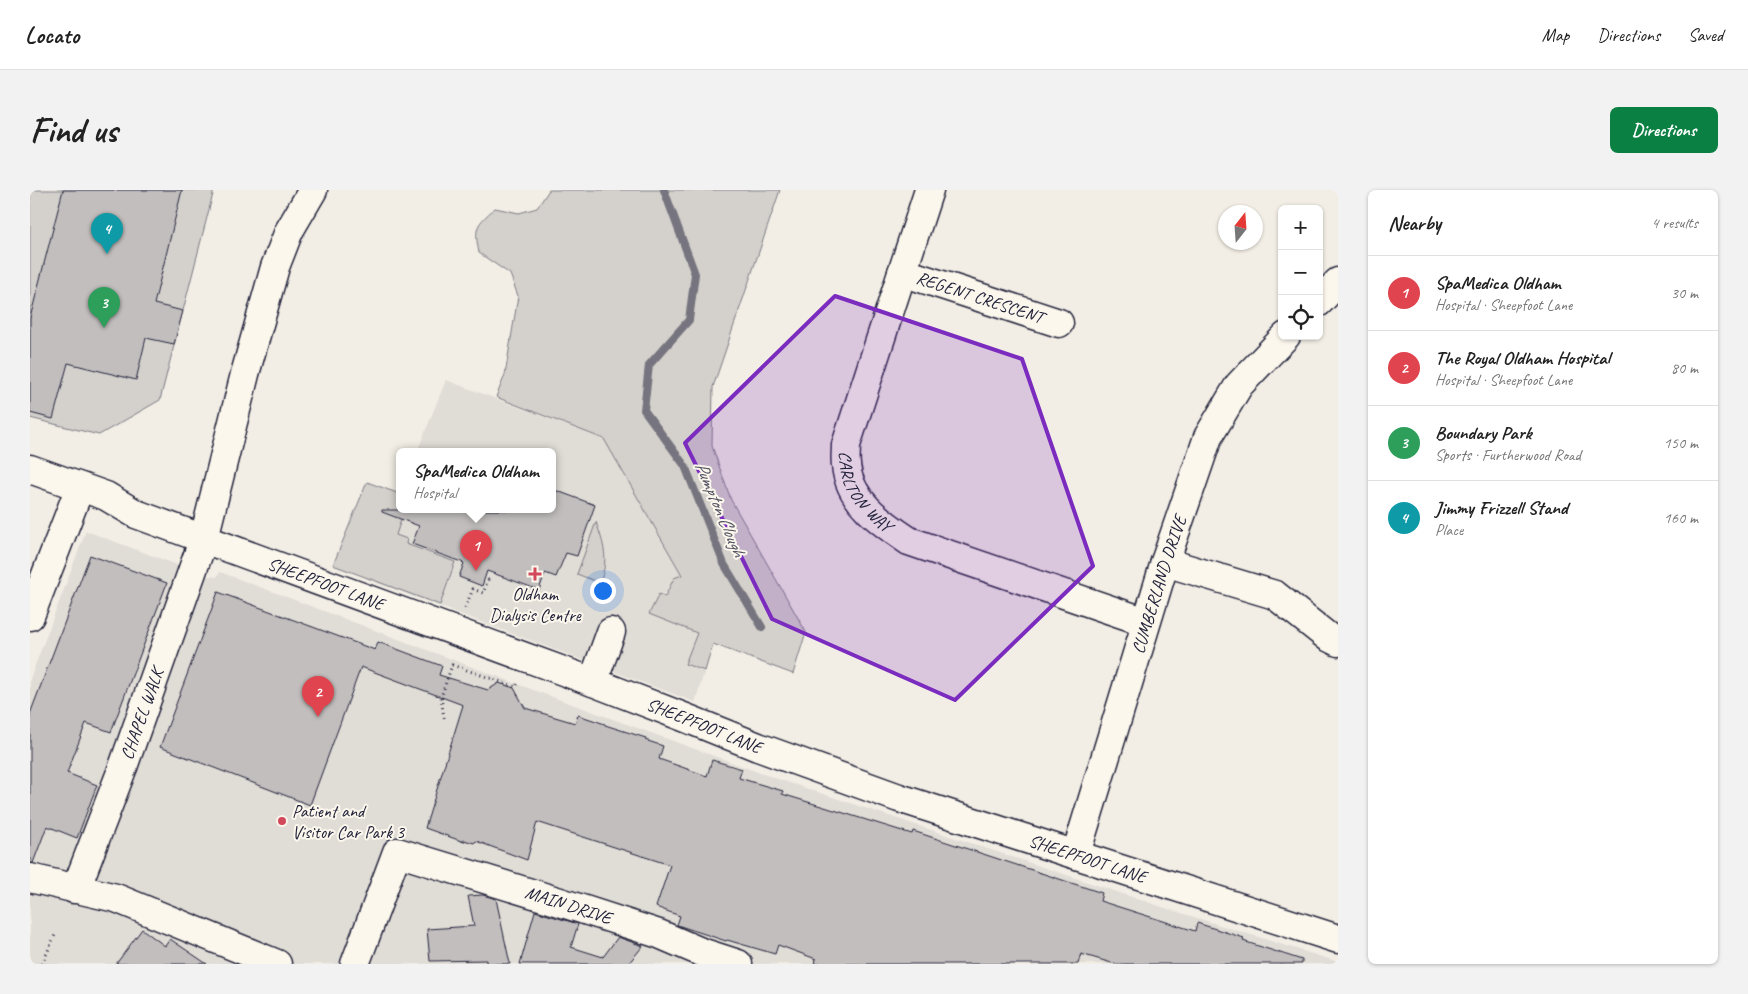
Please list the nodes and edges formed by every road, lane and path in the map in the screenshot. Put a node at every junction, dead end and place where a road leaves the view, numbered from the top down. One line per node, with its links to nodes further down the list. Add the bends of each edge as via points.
1 (312, 190): 10 (street, CHAPEL WALK, via 289,231 275,267)
2 (929, 190): 3 (street, CARLTON WAY)
3 (902, 272): 6 (street, REGENT CRESCENT); 15 (street, CARLTON WAY, via 846,445 846,466 852,487 863,505 879,521 909,541)
4 (1338, 282): 5 (street)
5 (1323, 298)
6 (1059, 323)
7 (1282, 340): 11 (street, CUMBERLAND DRIVE, via 1239,385 1208,437)
8 (30, 469): 9 (street, SHEEPFOOT LANE)
9 (80, 487): 10 (street, SHEEPFOOT LANE, via 106,496 136,514); 13 (street)
10 (204, 538): 19 (street, SHEEPFOOT LANE); 23 (street, CHAPEL WALK, via 123,767)
11 (1165, 562): 15 (street, CUMBERLAND DRIVE); 17 (street, via 1275,595)
12 (484, 578): 14 (path, via 488,580 483,593 473,589)
13 (32, 605)
14 (462, 617)
15 (1146, 622): 21 (street, CUMBERLAND DRIVE)
16 (611, 632): 19 (street)
17 (1338, 642)
18 (518, 679): 20 (path, via 516,687 452,665 441,697)
19 (592, 682): 21 (street, SHEEPFOOT LANE, via 899,798)
20 (444, 718)
21 (1076, 854): 25 (street, SHEEPFOOT LANE)
22 (30, 878): 23 (street)
23 (74, 889): 26 (street, via 116,898)
24 (55, 934): 27 (path)
25 (1338, 939)
26 (234, 956): 28 (street)
27 (42, 964)
28 (277, 964)
29 (355, 964): 30 (street, MAIN DRIVE, via 397,852 659,934)
30 (738, 964)

